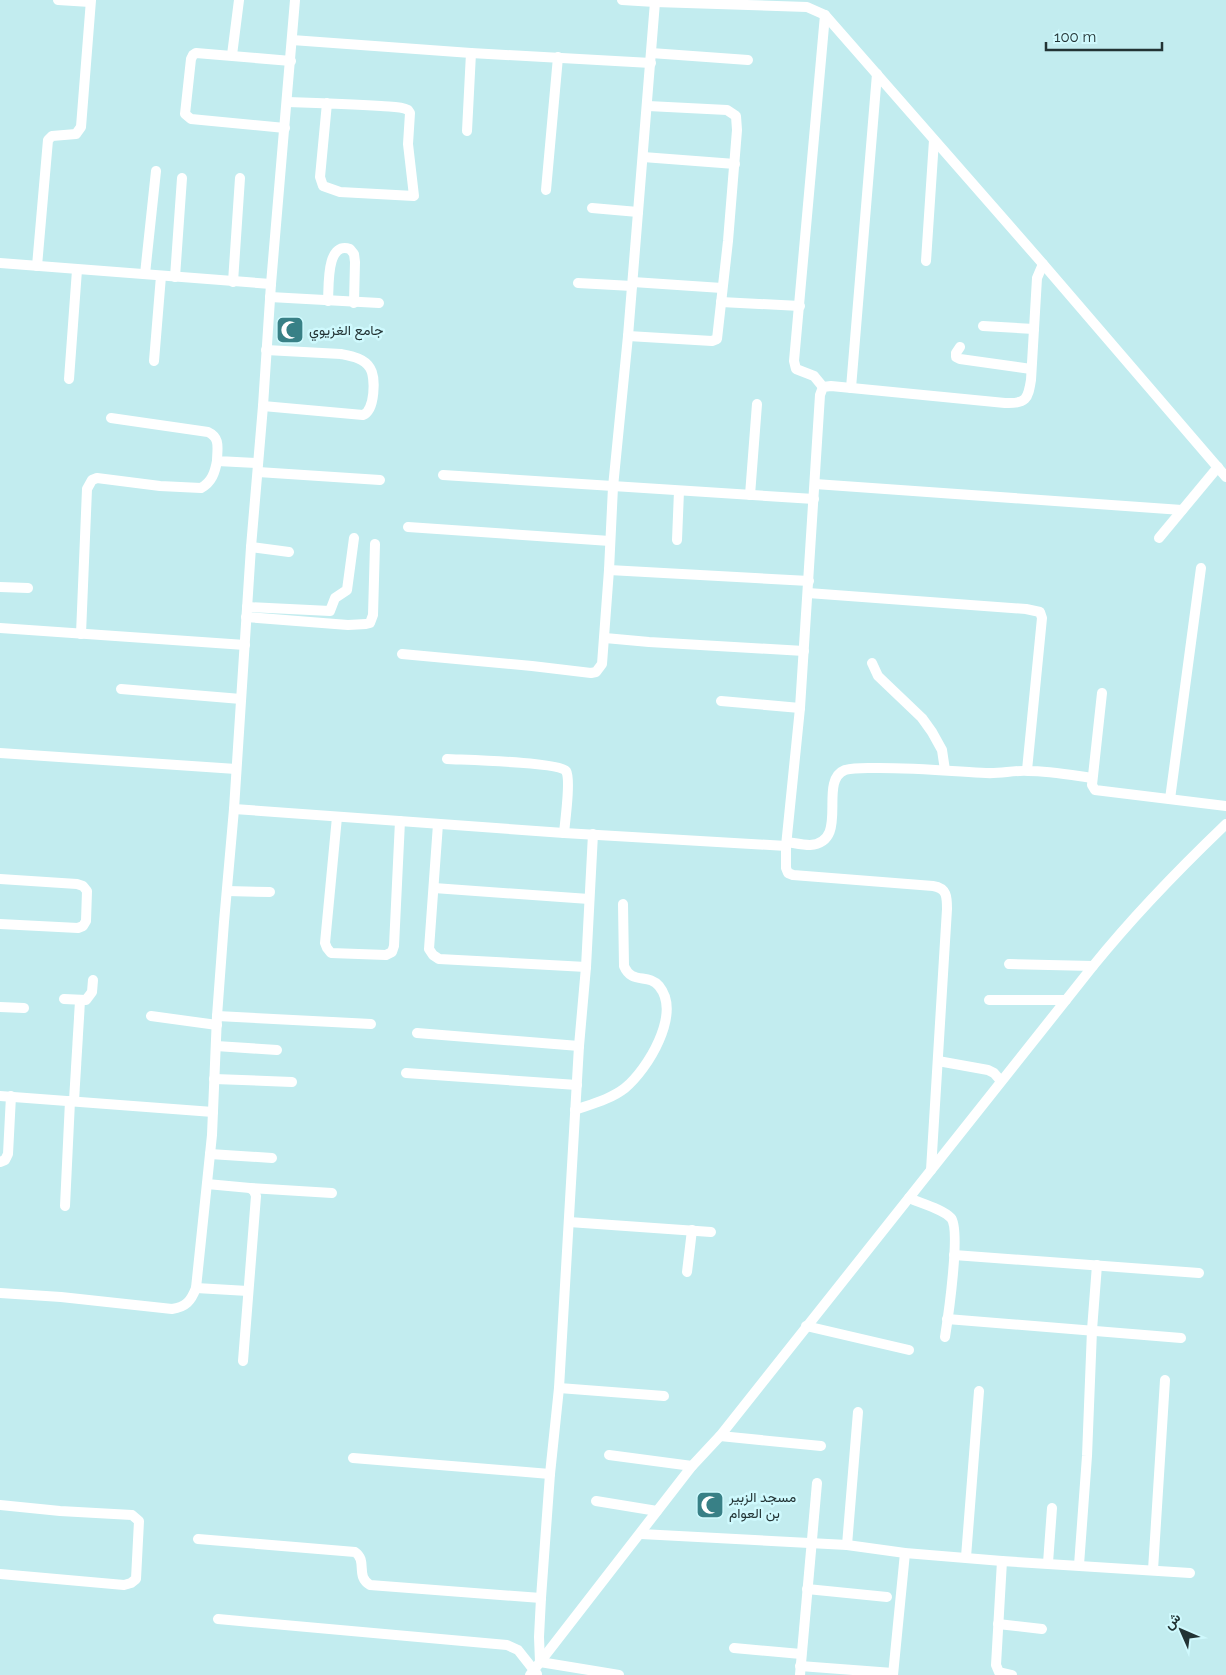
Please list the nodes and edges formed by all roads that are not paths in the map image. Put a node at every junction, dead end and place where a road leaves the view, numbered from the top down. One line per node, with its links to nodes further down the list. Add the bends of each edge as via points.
1 (58, 0): 6 (street)
2 (239, 0): 13 (street)
3 (295, 0): 11 (street)
4 (622, 0): 5 (street)
5 (631, 0): 7 (street)
6 (91, 1): 36 (street, via 80,127 76,134 52,136 48,140)
7 (655, 2): 8 (street); 15 (street)
8 (682, 2): 9 (street)
9 (739, 2): 10 (street, via 807,7)
10 (824, 15): 18 (street); 51 (street)
11 (292, 40): 12 (street); 17 (street)
12 (471, 53): 14 (street); 23 (street)
13 (232, 55): 17 (street); 22 (street, via 193,54 186,116)
14 (558, 57): 15 (street); 30 (street)
15 (651, 58): 16 (street); 21 (street)
16 (748, 60)
17 (291, 61): 19 (street)
18 (877, 74): 24 (street); 61 (street)
19 (287, 102): 20 (street); 22 (street)
20 (327, 103): 20 (street, via 320,178 323,186 340,192 414,196 408,110)
21 (648, 106): 25 (street); 26 (street, via 730,111 737,119)
22 (285, 128): 43 (street)
23 (467, 131)
24 (934, 140): 33 (street); 35 (street)
25 (643, 157): 26 (street); 32 (street)
26 (735, 164): 45 (street)
27 (156, 171): 38 (street)
28 (182, 178): 40 (street)
29 (240, 178): 41 (street)
30 (546, 190)
31 (592, 208): 32 (street)
32 (638, 212): 44 (street)
33 (926, 261)
34 (0, 263): 36 (street)
35 (1043, 264): 53 (street, via 1037,278); 66 (street)
36 (37, 266): 37 (street)
37 (77, 270): 38 (street); 59 (street)
38 (145, 274): 39 (street)
39 (160, 276): 40 (street); 57 (street)
40 (175, 277): 41 (street)
41 (233, 282): 43 (street)
42 (578, 283): 44 (street)
43 (271, 284): 46 (street)
44 (632, 284): 45 (street); 54 (street)
45 (722, 288): 48 (street)
46 (270, 297): 47 (street); 56 (street)
47 (328, 301): 49 (street); 49 (street, via 332,257 343,247 350,249 355,257)
48 (721, 302): 51 (street); 54 (street, via 718,336 714,340)
49 (354, 303): 50 (street)
50 (379, 304)
51 (800, 306): 60 (street, via 794,366 814,376)
52 (984, 326): 53 (street)
53 (1034, 329): 58 (street)
54 (628, 336): 72 (street)
55 (960, 347): 58 (street, via 956,356 960,359)
56 (266, 350): 63 (street); 63 (street, via 353,356 371,369 373,388 370,410 363,415)
57 (154, 362)
58 (1031, 369): 61 (street, via 1028,393 1020,403)
59 (69, 378)
60 (823, 387): 61 (street); 71 (street)
61 (851, 388)
62 (757, 404): 74 (street)
63 (263, 406): 67 (street)
64 (111, 418): 65 (street, via 208,432 218,442)
65 (217, 460): 67 (street); 93 (street, via 210,480 201,488 92,480 88,489)
66 (1218, 467): 69 (street); 76 (street)
67 (258, 468): 70 (street); 83 (street)
68 (443, 475): 72 (street)
69 (1226, 477)
70 (380, 480)
71 (815, 484): 75 (street); 76 (street)
72 (614, 487): 73 (street); 81 (street)
73 (679, 491): 74 (street); 80 (street)
74 (750, 496): 75 (street)
75 (814, 499): 87 (street)
76 (1182, 510): 79 (street)
77 (408, 528): 81 (street)
78 (354, 538): 91 (street, via 347,590 335,598 330,611)
79 (1159, 538)
80 (677, 540)
81 (610, 541): 86 (street)
82 (375, 544): 91 (street, via 370,623 348,624)
83 (251, 547): 84 (street); 91 (street)
84 (289, 552)
85 (1202, 568): 110 (street)
86 (610, 570): 87 (street); 94 (street)
87 (809, 581): 90 (street)
88 (0, 587): 89 (street)
89 (28, 588)
90 (808, 593): 96 (street); 108 (street, via 1040,612)
91 (247, 612): 95 (street)
92 (0, 628): 93 (street)
93 (81, 634): 95 (street)
94 (605, 638): 96 (street); 97 (street, via 602,664 591,673)
95 (245, 645): 101 (street)
96 (804, 651): 103 (street)
97 (402, 654)
98 (872, 663): 107 (street, via 878,676 932,732 942,750)
99 (122, 689): 101 (street)
100 (1102, 693): 109 (street)
101 (241, 699): 106 (street)
102 (720, 701): 103 (street)
103 (800, 708): 119 (street)
104 (0, 753): 106 (street)
105 (447, 759): 117 (street, via 563,769 568,777)
106 (236, 769): 112 (street)
107 (945, 770): 108 (street, via 987,773); 119 (street, via 862,768 844,771 836,776 828,834 810,845)
108 (1027, 770): 109 (street)
109 (1092, 778): 110 (street, via 1095,790)
110 (1170, 799): 111 (street)
111 (1226, 806)
112 (234, 809): 113 (street); 122 (street)
113 (338, 817): 114 (street); 114 (street, via 325,943 331,953 386,955 392,952)
114 (400, 821): 115 (street)
115 (438, 824): 117 (street); 121 (street)
116 (1226, 824): 128 (street, via 1156,893)
117 (564, 833): 118 (street)
118 (593, 834): 119 (street); 124 (street)
119 (787, 844): 144 (street, via 786,868 790,874 933,886 946,893)
120 (0, 879): 126 (street, via 77,884 87,891 86,920 78,928)
121 (434, 888): 124 (street); 129 (street, via 429,949 432,956)
122 (226, 891): 123 (street); 138 (street)
123 (270, 892)
124 (589, 899): 129 (street)
125 (623, 904): 152 (street, via 624,966 633,977 650,980 659,986 666,1003 664,1027 655,1050 624,1089)
126 (0, 924)
127 (1009, 964): 128 (street)
128 (1093, 966): 133 (street)
129 (586, 967): 142 (street)
130 (93, 980): 134 (street, via 90,997)
131 (64, 999): 134 (street)
132 (989, 1000): 133 (street)
133 (1066, 1000): 147 (street)
134 (80, 1001): 151 (street)
135 (0, 1006): 136 (street)
136 (24, 1008)
137 (151, 1016): 138 (street)
138 (217, 1020): 139 (street); 141 (street)
139 (371, 1024)
140 (418, 1033): 142 (street)
141 (216, 1046): 143 (street); 146 (street)
142 (579, 1046): 149 (street)
143 (277, 1050)
144 (938, 1062): 147 (street, via 988,1070); 157 (street)
145 (406, 1073): 149 (street)
146 (214, 1079): 148 (street); 153 (street)
147 (1001, 1081): 157 (street)
148 (292, 1082)
149 (577, 1085): 152 (street)
150 (5, 1096): 151 (street); 156 (street, via 8,1154)
151 (72, 1101): 153 (street); 162 (street)
152 (575, 1110): 163 (street)
153 (213, 1112): 154 (street)
154 (210, 1154): 155 (street); 158 (street)
155 (272, 1158)
156 (0, 1162)
157 (931, 1170): 161 (street)
158 (207, 1184): 159 (street); 170 (street)
159 (250, 1188): 160 (street); 171 (street, via 256,1196)
160 (332, 1193)
161 (909, 1198): 166 (street, via 952,1220); 174 (street)
162 (65, 1206)
163 (569, 1222): 164 (street); 181 (street)
164 (692, 1230): 165 (street); 168 (street)
165 (711, 1232)
166 (954, 1254): 167 (street); 173 (street)
167 (1097, 1265): 169 (street); 175 (street)
168 (687, 1272)
169 (1199, 1273)
170 (196, 1288): 171 (street); 172 (street, via 185,1306 172,1309)
171 (248, 1291): 179 (street)
172 (0, 1293)
173 (947, 1319): 175 (street); 176 (street)
174 (806, 1326): 178 (street); 185 (street)
175 (1092, 1330): 177 (street); 204 (street)
176 (945, 1337)
177 (1181, 1338)
178 (909, 1350)
179 (243, 1361)
180 (1165, 1380): 205 (street)
181 (559, 1388): 183 (street); 190 (street)
182 (979, 1391): 201 (street)
183 (664, 1396)
184 (858, 1412): 199 (street)
185 (720, 1436): 186 (street); 189 (street)
186 (821, 1446)
187 (609, 1456): 189 (street)
188 (353, 1458): 190 (street)
189 (692, 1466): 195 (street)
190 (550, 1474): 210 (street)
191 (816, 1483): 198 (street)
192 (596, 1501): 195 (street)
193 (0, 1505): 207 (street, via 132,1515 139,1521 136,1579 131,1583)
194 (1052, 1508): 203 (street)
195 (657, 1512): 196 (street)
196 (641, 1534): 198 (street); 216 (street)
197 (198, 1539): 210 (street, via 355,1552 361,1561 362,1577 370,1585)
198 (810, 1544): 199 (street); 208 (street)
199 (847, 1545): 200 (street)
200 (906, 1552): 201 (street); 218 (street)
201 (966, 1557): 202 (street)
202 (1002, 1560): 203 (street); 212 (street)
203 (1048, 1563): 204 (street)
204 (1079, 1565): 205 (street)
205 (1152, 1570): 206 (street)
206 (1190, 1573)
207 (0, 1574)
208 (806, 1589): 209 (street); 215 (street)
209 (887, 1597)
210 (541, 1598): 216 (street)
211 (218, 1619): 216 (street, via 507,1645 518,1650)
212 (998, 1624): 213 (street); 220 (street, via 997,1670)
213 (1042, 1629)
214 (734, 1648): 215 (street)
215 (801, 1654): 217 (street)
216 (536, 1670): 219 (street)
217 (800, 1671): 218 (street)
218 (893, 1674)
219 (620, 1675)
220 (1012, 1675)

